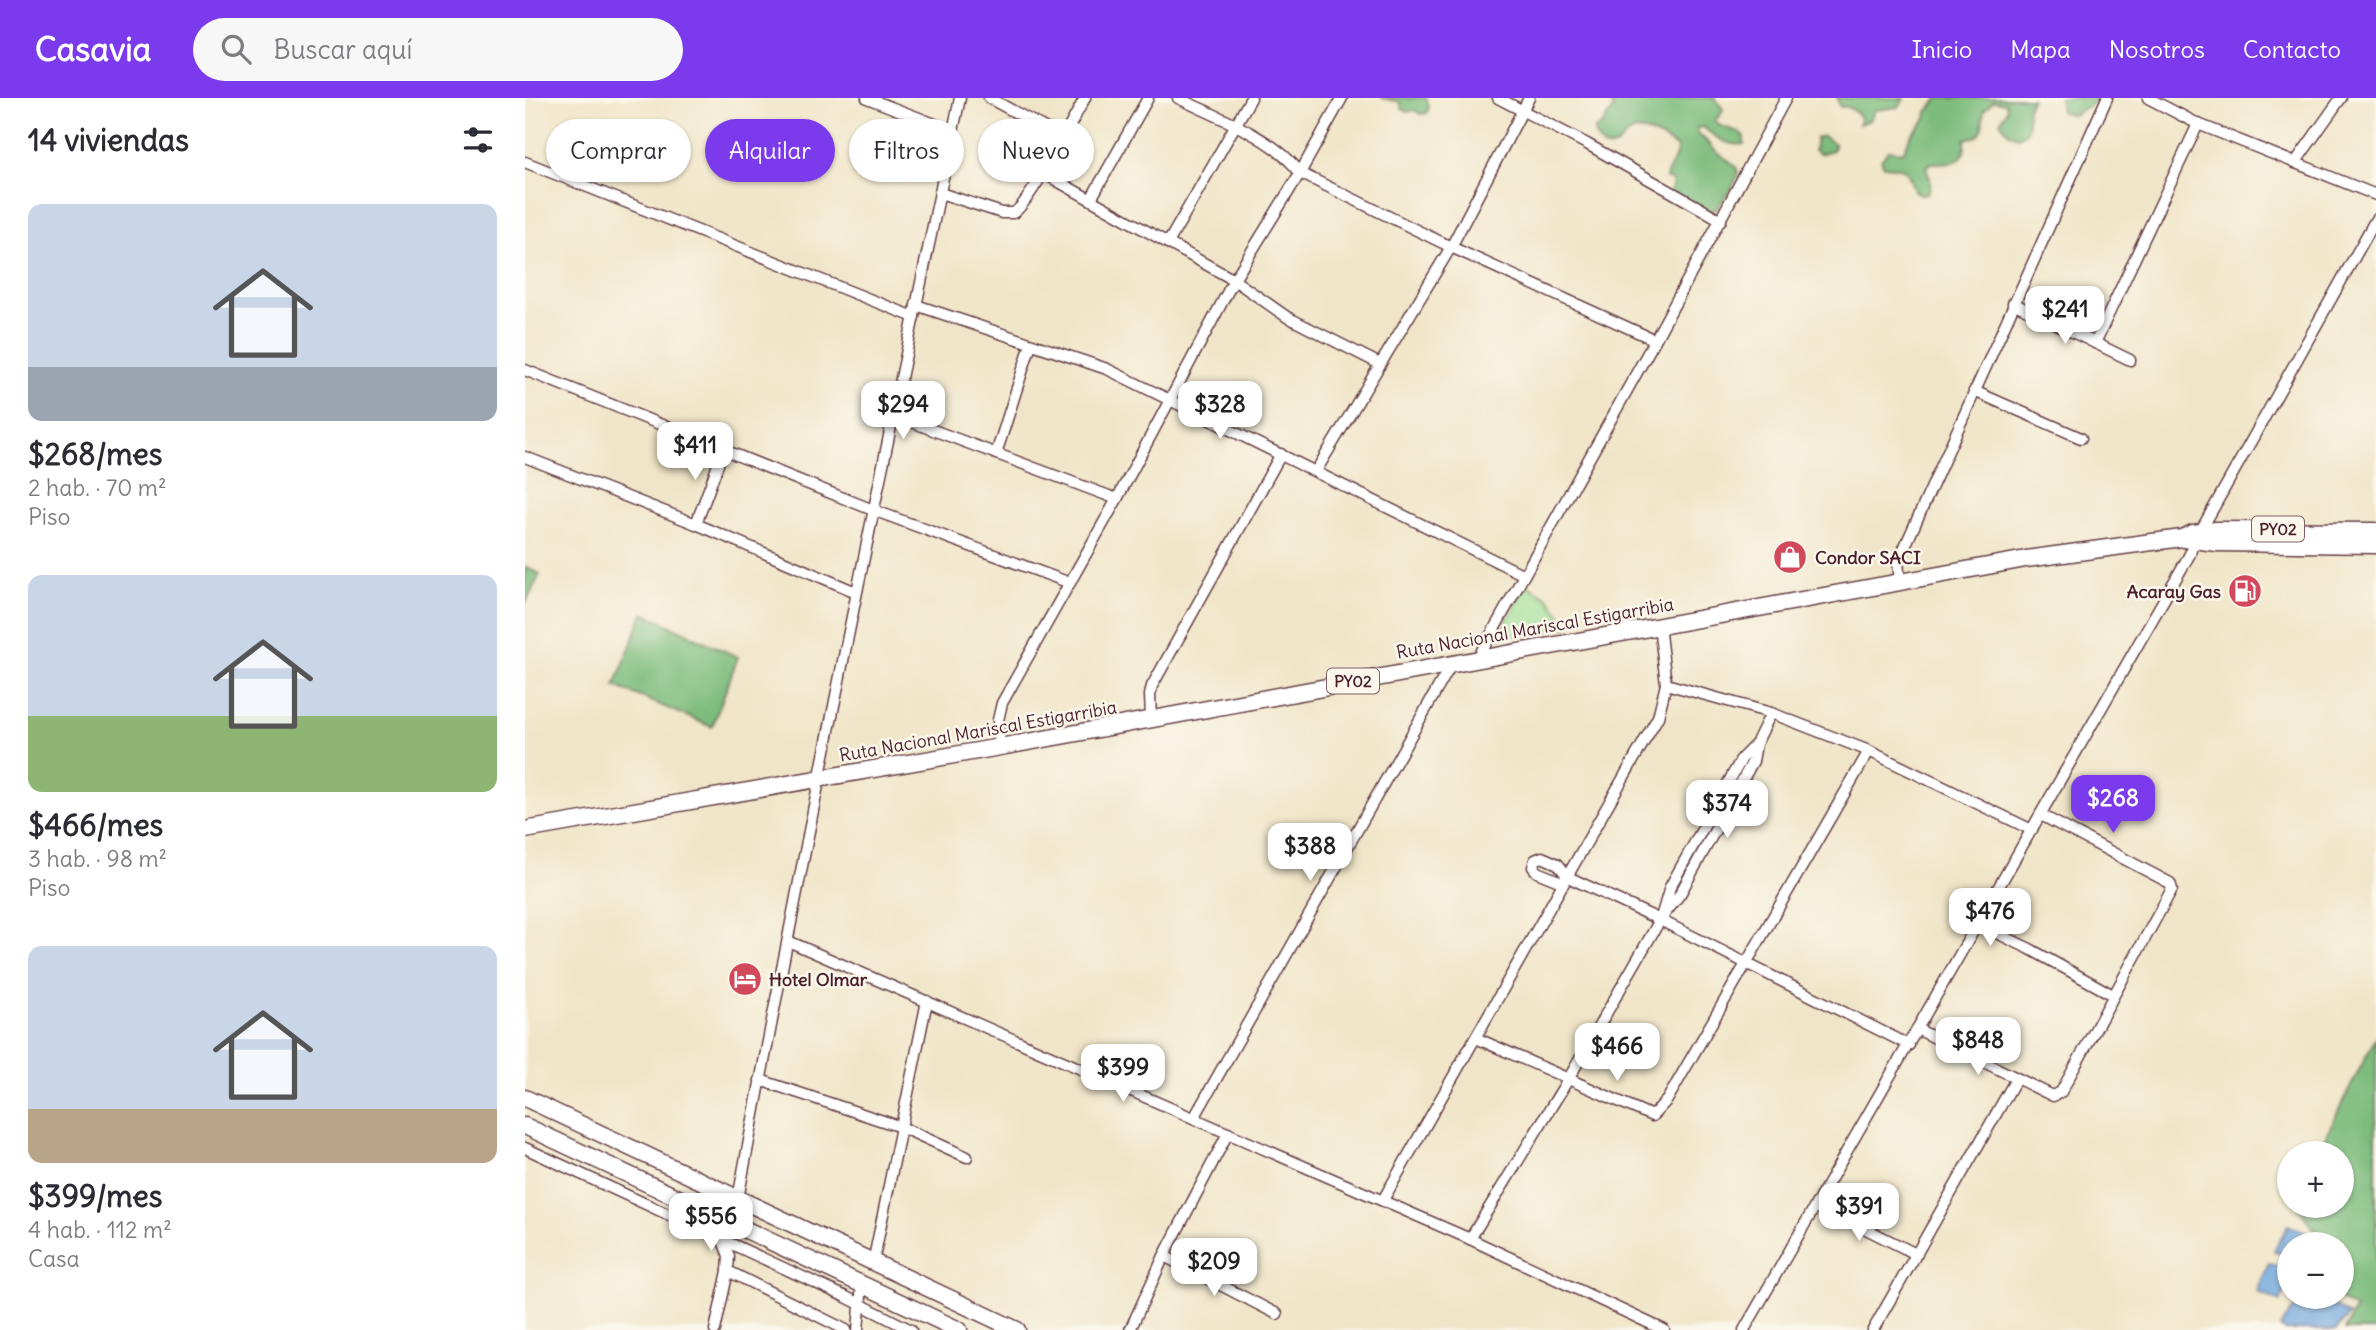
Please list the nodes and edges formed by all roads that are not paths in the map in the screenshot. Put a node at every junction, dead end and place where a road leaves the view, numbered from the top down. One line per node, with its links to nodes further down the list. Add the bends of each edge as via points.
1 (867, 98): 16 (street)
2 (960, 98): 17 (street)
3 (989, 98): 18 (street)
4 (1086, 98): 19 (street)
5 (1148, 98): 30 (street)
6 (1178, 98): 21 (street)
7 (1251, 98): 21 (street)
8 (1342, 98): 24 (street)
9 (1498, 98): 15 (street)
10 (1529, 98): 15 (street)
11 (1786, 98): 32 (street)
12 (2107, 98): 36 (street)
13 (2148, 98): 20 (street)
14 (2341, 98): 23 (street)
15 (1521, 111): 32 (street); 34 (street)
16 (922, 119)
17 (956, 119)
18 (1028, 119)
19 (1074, 119)
20 (2198, 124): 23 (street); 40 (street)
21 (1234, 126): 24 (street, via 1269,143); 33 (street)
22 (525, 162): 38 (street)
23 (2295, 163): 28 (street)
24 (1300, 173): 34 (street); 35 (street)
25 (942, 182): 29 (street)
26 (1037, 182): 29 (street, via 1013,213)
27 (1060, 182): 30 (street)
28 (2374, 191)
29 (940, 193): 37 (street)
30 (1091, 199): 33 (street)
31 (2376, 219): 60 (street)
32 (1721, 220): 39 (street)
33 (1168, 243): 35 (street)
34 (1451, 247): 39 (street); 43 (street)
35 (1234, 280): 43 (street, via 1287,317); 46 (street)
36 (2013, 303): 40 (street); 45 (street)
37 (916, 305): 38 (street); 41 (street)
38 (914, 317): 47 (street)
39 (1655, 340): 62 (street)
40 (2095, 343): 42 (street)
41 (1031, 344): 46 (street, via 1107,369); 50 (street)
42 (2130, 360)
43 (1380, 364): 53 (street)
44 (525, 370): 49 (street)
45 (1974, 391): 48 (street); 63 (street, via 1898,562)
46 (1171, 399): 51 (street); 54 (street)
47 (893, 415): 50 (street); 55 (street)
48 (2081, 438)
49 (723, 451): 55 (street); 56 (street)
50 (996, 454): 54 (street)
51 (1281, 454): 53 (street); 71 (street, via 1152,686)
52 (525, 457): 56 (street)
53 (1316, 471): 62 (street)
54 (1117, 499): 64 (street)
55 (873, 510): 64 (street); 65 (street)
56 (696, 524): 65 (street)
57 (2376, 524): 58 (main road)
58 (2346, 530): 59 (main road, Ruta Nacional Mariscal Estigarribia / PY02); 60 (main road, Ruta Nacional Mariscal Estigarribia / PY02, via 2257,529)
59 (2376, 531)
60 (2191, 537): 61 (main road, Ruta Nacional Mariscal Estigarribia / PY02); 63 (main road, Ruta Nacional Mariscal Estigarribia / PY02); 75 (street, via 2190,554)
61 (2376, 545)
62 (1524, 575): 67 (street)
63 (1900, 582): 66 (main road, Ruta Nacional Mariscal Estigarribia / PY02)
64 (1070, 583): 72 (street, via 1002,703)
65 (856, 592): 74 (street)
66 (1658, 625): 67 (main road, Ruta Nacional Mariscal Estigarribia / PY02); 69 (street)
67 (1478, 658): 68 (main road, Ruta Nacional Mariscal Estigarribia / PY02)
68 (1453, 663): 71 (main road, Ruta Nacional Mariscal Estigarribia / PY02); 92 (street)
69 (1666, 684): 70 (street); 78 (street, via 1658,717)
70 (1770, 713): 73 (street); 79 (street, via 1670,887)
71 (1151, 719): 72 (main road, Ruta Nacional Mariscal Estigarribia / PY02)
72 (1000, 747): 74 (main road, Ruta Nacional Mariscal Estigarribia / PY02)
73 (1869, 751): 77 (street); 82 (street)
74 (819, 779): 76 (main road, Ruta Nacional Mariscal Estigarribia / PY02); 81 (street)
75 (2041, 815): 77 (street); 83 (street, via 2170,883 2172,889)
76 (525, 830)
77 (2032, 830): 80 (street)
78 (1566, 880): 79 (street); 86 (street)
79 (1660, 920): 82 (street); 88 (street)
80 (1978, 924): 83 (street); 85 (street)
81 (788, 941): 84 (street); 90 (street)
82 (1746, 964): 87 (street); 88 (street, via 1667,1100 1652,1116)
83 (2113, 995): 89 (street, via 2061,1092 2053,1096)
84 (927, 1002): 92 (street); 94 (street)
85 (1917, 1030): 87 (street); 89 (street)
86 (1476, 1038): 88 (street); 99 (street)
87 (1909, 1045): 100 (street)
88 (1569, 1078): 102 (street)
89 (2016, 1079): 104 (street)
90 (761, 1080): 94 (street); 98 (street)
91 (525, 1098): 98 (main road)
92 (1194, 1118): 95 (street)
93 (525, 1126): 101 (main road)
94 (901, 1127): 97 (street); 106 (street)
95 (1228, 1133): 99 (street); 105 (street)
96 (525, 1148): 103 (street)
97 (967, 1157)
98 (738, 1199): 106 (main road)
99 (1383, 1200): 102 (street)
100 (1816, 1204): 104 (street); 119 (street)
101 (728, 1220): 103 (street); 108 (main road)
102 (1470, 1239): 118 (street)
103 (723, 1241): 107 (street); 109 (street)
104 (1916, 1254): 120 (street)
105 (1164, 1256): 110 (street); 117 (street)
106 (873, 1263): 116 (main road)
107 (728, 1271): 111 (street); 112 (street)
108 (862, 1284): 109 (street); 115 (main road)
109 (860, 1305): 113 (street); 114 (street)
110 (1277, 1314)
111 (715, 1330)
112 (846, 1330)
113 (858, 1330)
114 (911, 1330)
115 (959, 1330)
116 (1017, 1330)
117 (1130, 1330)
118 (1664, 1330)
119 (1744, 1330)
120 (1873, 1330)

